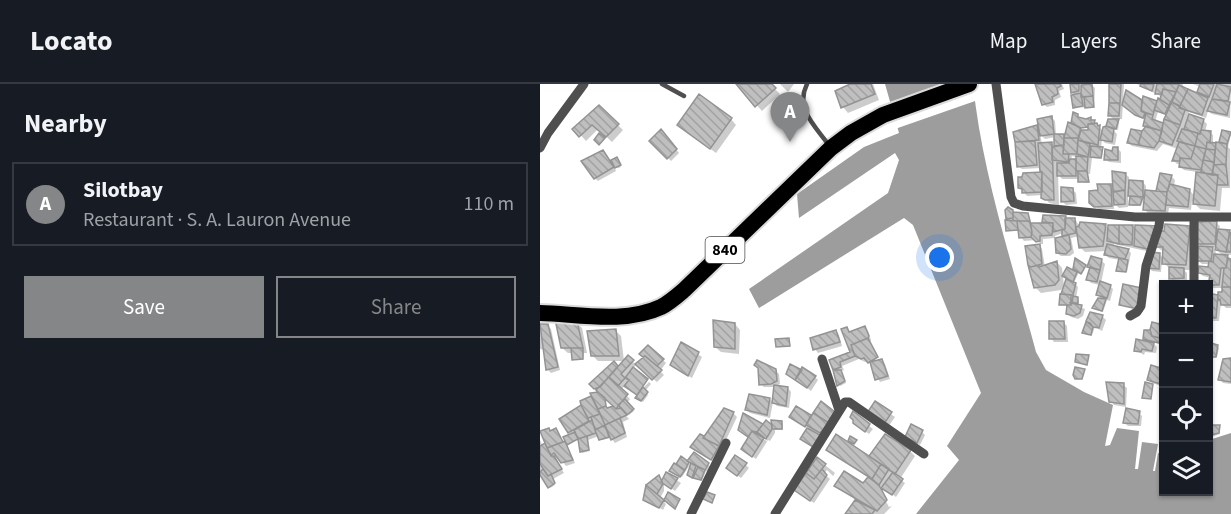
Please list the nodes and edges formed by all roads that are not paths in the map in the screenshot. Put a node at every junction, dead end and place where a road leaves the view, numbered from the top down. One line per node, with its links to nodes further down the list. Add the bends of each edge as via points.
1 (584, 84): 7 (street)
2 (662, 84): 6 (lane)
3 (807, 84): 8 (lane, via 801,95 804,109)
4 (969, 84): 8 (highway, 840, via 883,115)
5 (996, 84): 10 (street, via 1014,203)
6 (684, 96)
7 (540, 148)
8 (831, 148): 13 (highway, 840, via 684,290 662,306 637,315)
9 (1231, 216): 11 (street)
10 (1160, 217): 11 (street); 14 (street, via 1146,267 1141,306)
11 (1194, 217): 12 (street)
12 (1194, 280)
13 (540, 313)
14 (1130, 316)
15 (822, 359): 16 (street)
16 (839, 410): 18 (street, via 849,402); 20 (street)
17 (726, 443): 19 (street)
18 (924, 454)
19 (691, 514)
20 (775, 514)

